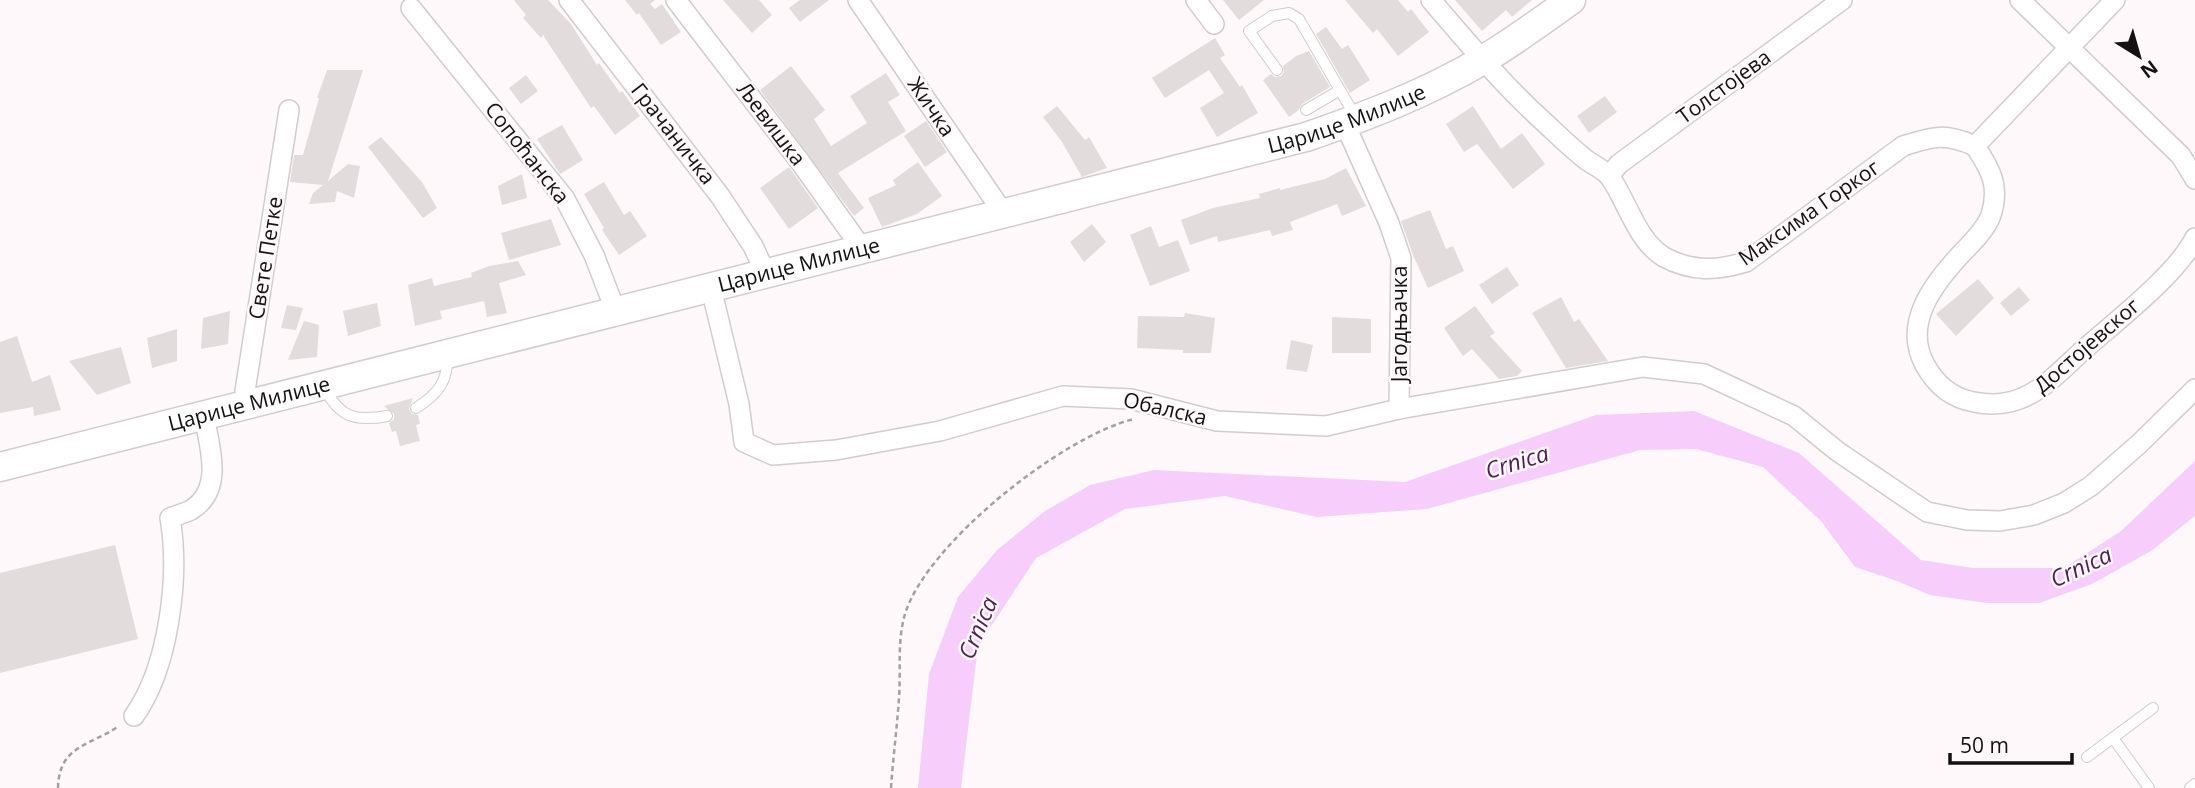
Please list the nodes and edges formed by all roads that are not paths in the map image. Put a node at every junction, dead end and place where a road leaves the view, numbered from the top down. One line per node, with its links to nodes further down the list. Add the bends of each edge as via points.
1 (569, 0): 25 (street, Грачаничка, via 720,196 754,246)
2 (676, 0): 24 (street, Љевишка)
3 (858, 0): 22 (street, Жичка)
4 (1196, 0): 11 (street)
5 (1431, 0): 13 (street, Максима Горког)
6 (1571, 0): 13 (main road, Царице Милице)
7 (1842, 0): 20 (street, Толстојева, via 1619,164)
8 (2020, 0): 12 (street)
9 (2115, 0): 12 (street)
10 (411, 9): 27 (street, Сопоћанска, via 565,199)
11 (1214, 24)
12 (2071, 48): 19 (street); 21 (street, via 2181,156)
13 (1482, 61): 18 (main road, Царице Милице); 20 (street, Максима Горког, via 1550,128)
14 (1277, 70): 15 (lane, via 1249,31 1272,16 1289,13 1299,19)
15 (1340, 90): 17 (lane); 18 (lane)
16 (289, 110): 31 (street, Свете Петке, via 245,391)
17 (1305, 120): 18 (main road, Царице Милице); 22 (main road, Царице Милице)
18 (1351, 122): 33 (street, Јагодњачка, via 1401,258)
19 (1975, 146): 20 (street, Максима Горког, via 1953,137 1903,146 1746,262 1723,269 1700,270 1660,255 1629,214); 23 (street, Достојевског, via 1990,169 1995,191 1990,218 1939,278 1920,311 1917,333 1920,356 1932,377 1961,400 1992,404 2025,399 2053,379 2169,272)
20 (1609, 176)
21 (2195, 179)
22 (1004, 214): 24 (main road, Царице Милице)
23 (2195, 238)
24 (863, 250): 25 (main road, Царице Милице)
25 (766, 274): 26 (main road, Царице Милице)
26 (710, 288): 27 (main road, Царице Милице); 33 (street, Обалска, via 744,442 773,455 836,450 940,431 1063,396 1131,399 1217,421 1326,426)
27 (616, 312): 28 (main road, Царице Милице)
28 (447, 355): 29 (main road, Царице Милице); 32 (lane, via 445,379)
29 (324, 387): 31 (main road, Царице Милице); 34 (lane, via 334,405 354,418)
30 (2195, 389): 33 (street, Обалска, via 2082,491 2034,515 2000,521 1927,512 1794,416 1704,374 1643,367)
31 (248, 406): 35 (main road, Царице Милице)
32 (416, 408)
33 (1399, 409)
34 (387, 416)
35 (204, 417): 36 (main road, Царице Милице); 38 (street, via 213,464 210,484 206,497 191,510 170,518 174,544 169,631)
36 (0, 467)
37 (2153, 708): 39 (lane)
38 (134, 716)
39 (2113, 738): 40 (lane); 42 (lane)
40 (2087, 757)
41 (2195, 784): 43 (lane)
42 (2149, 788)
43 (2190, 788)

